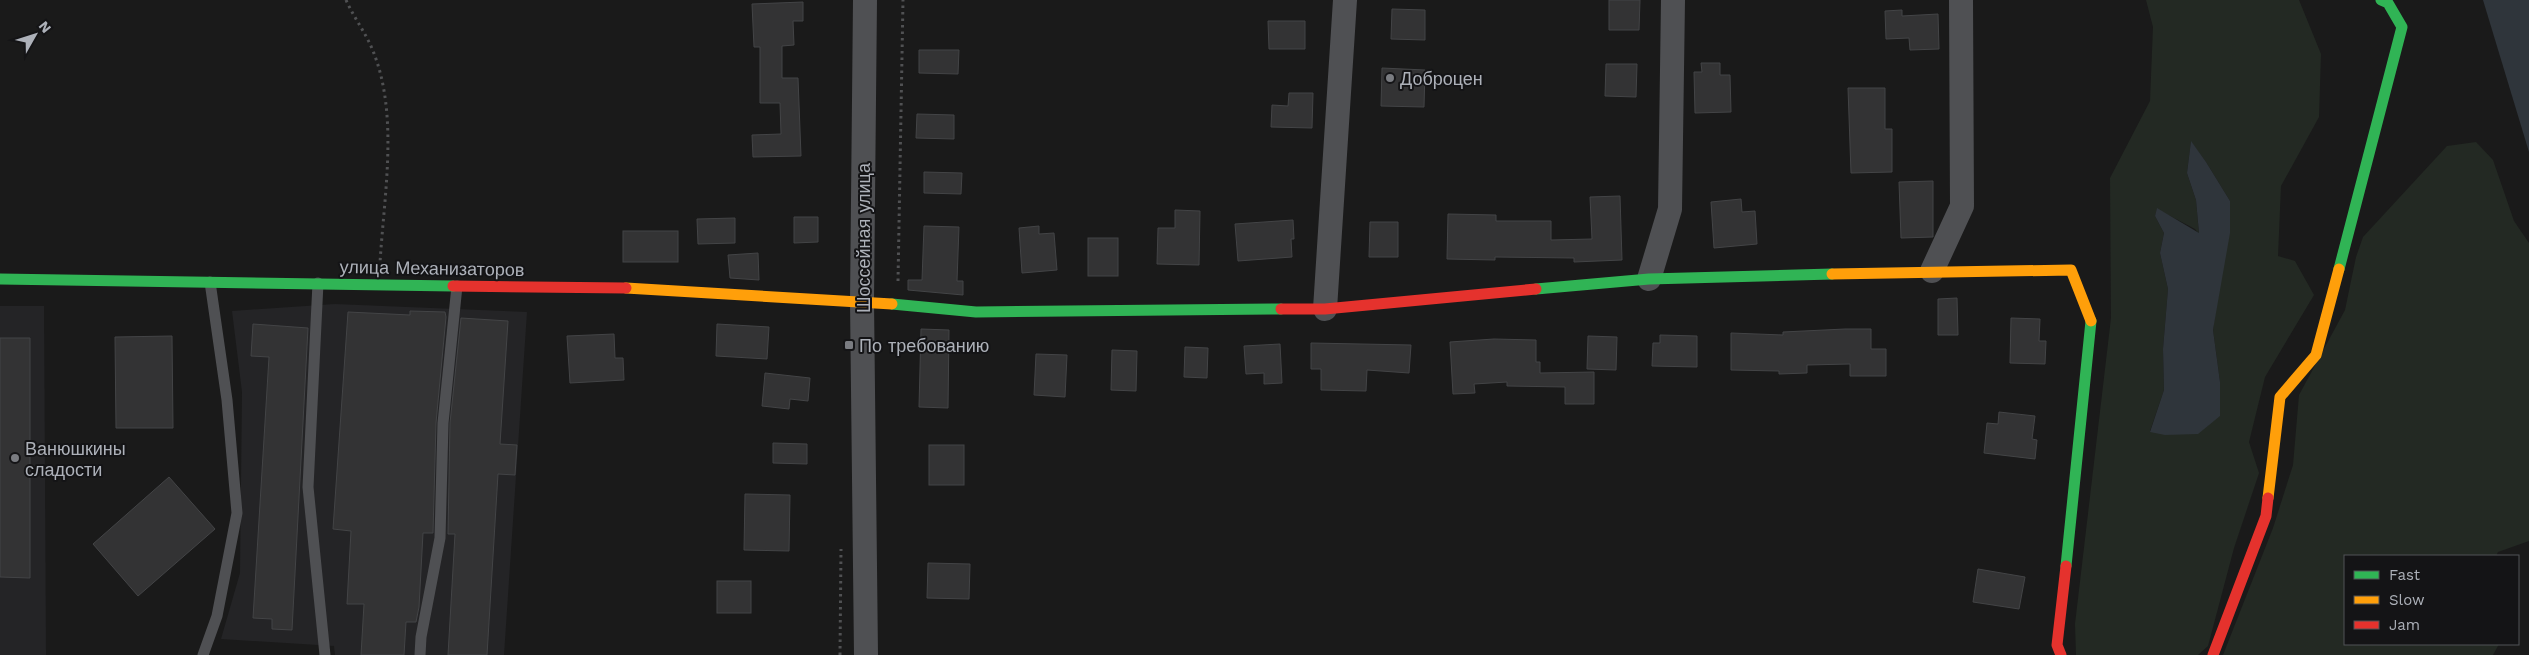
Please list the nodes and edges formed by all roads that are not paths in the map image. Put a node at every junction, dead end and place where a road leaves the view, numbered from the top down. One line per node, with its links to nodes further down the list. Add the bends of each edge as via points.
1 (865, 0): 12 (street, Шоссейная улица)
2 (1345, 0): 13 (street)
3 (1673, 0): 8 (street, via 1670,209)
4 (1961, 0): 6 (street, via 1962,206)
5 (2381, 0): 19 (street, via 2388,3 2402,27 2366,169 2316,355 2280,396 2266,516)
6 (1932, 271): 8 (street, улица Механизаторов); 18 (street, улица Механизаторов, via 2072,270 2092,325 2057,645)
7 (0, 279): 9 (street, улица Механизаторов)
8 (1649, 279): 13 (street, улица Механизаторов)
9 (209, 281): 10 (street, улица Механизаторов); 14 (lane, via 227,400 237,513 217,616)
10 (318, 283): 11 (street, улица Механизаторов); 15 (lane, via 308,487)
11 (457, 286): 12 (street, улица Механизаторов, via 622,288); 16 (lane, via 443,423 440,538)
12 (862, 301): 13 (street, улица Механизаторов, via 976,312); 17 (street, Шоссейная улица)
13 (1325, 309)
14 (204, 655)
15 (324, 655)
16 (420, 655)
17 (866, 655)
18 (2061, 655)
19 (2213, 655)

